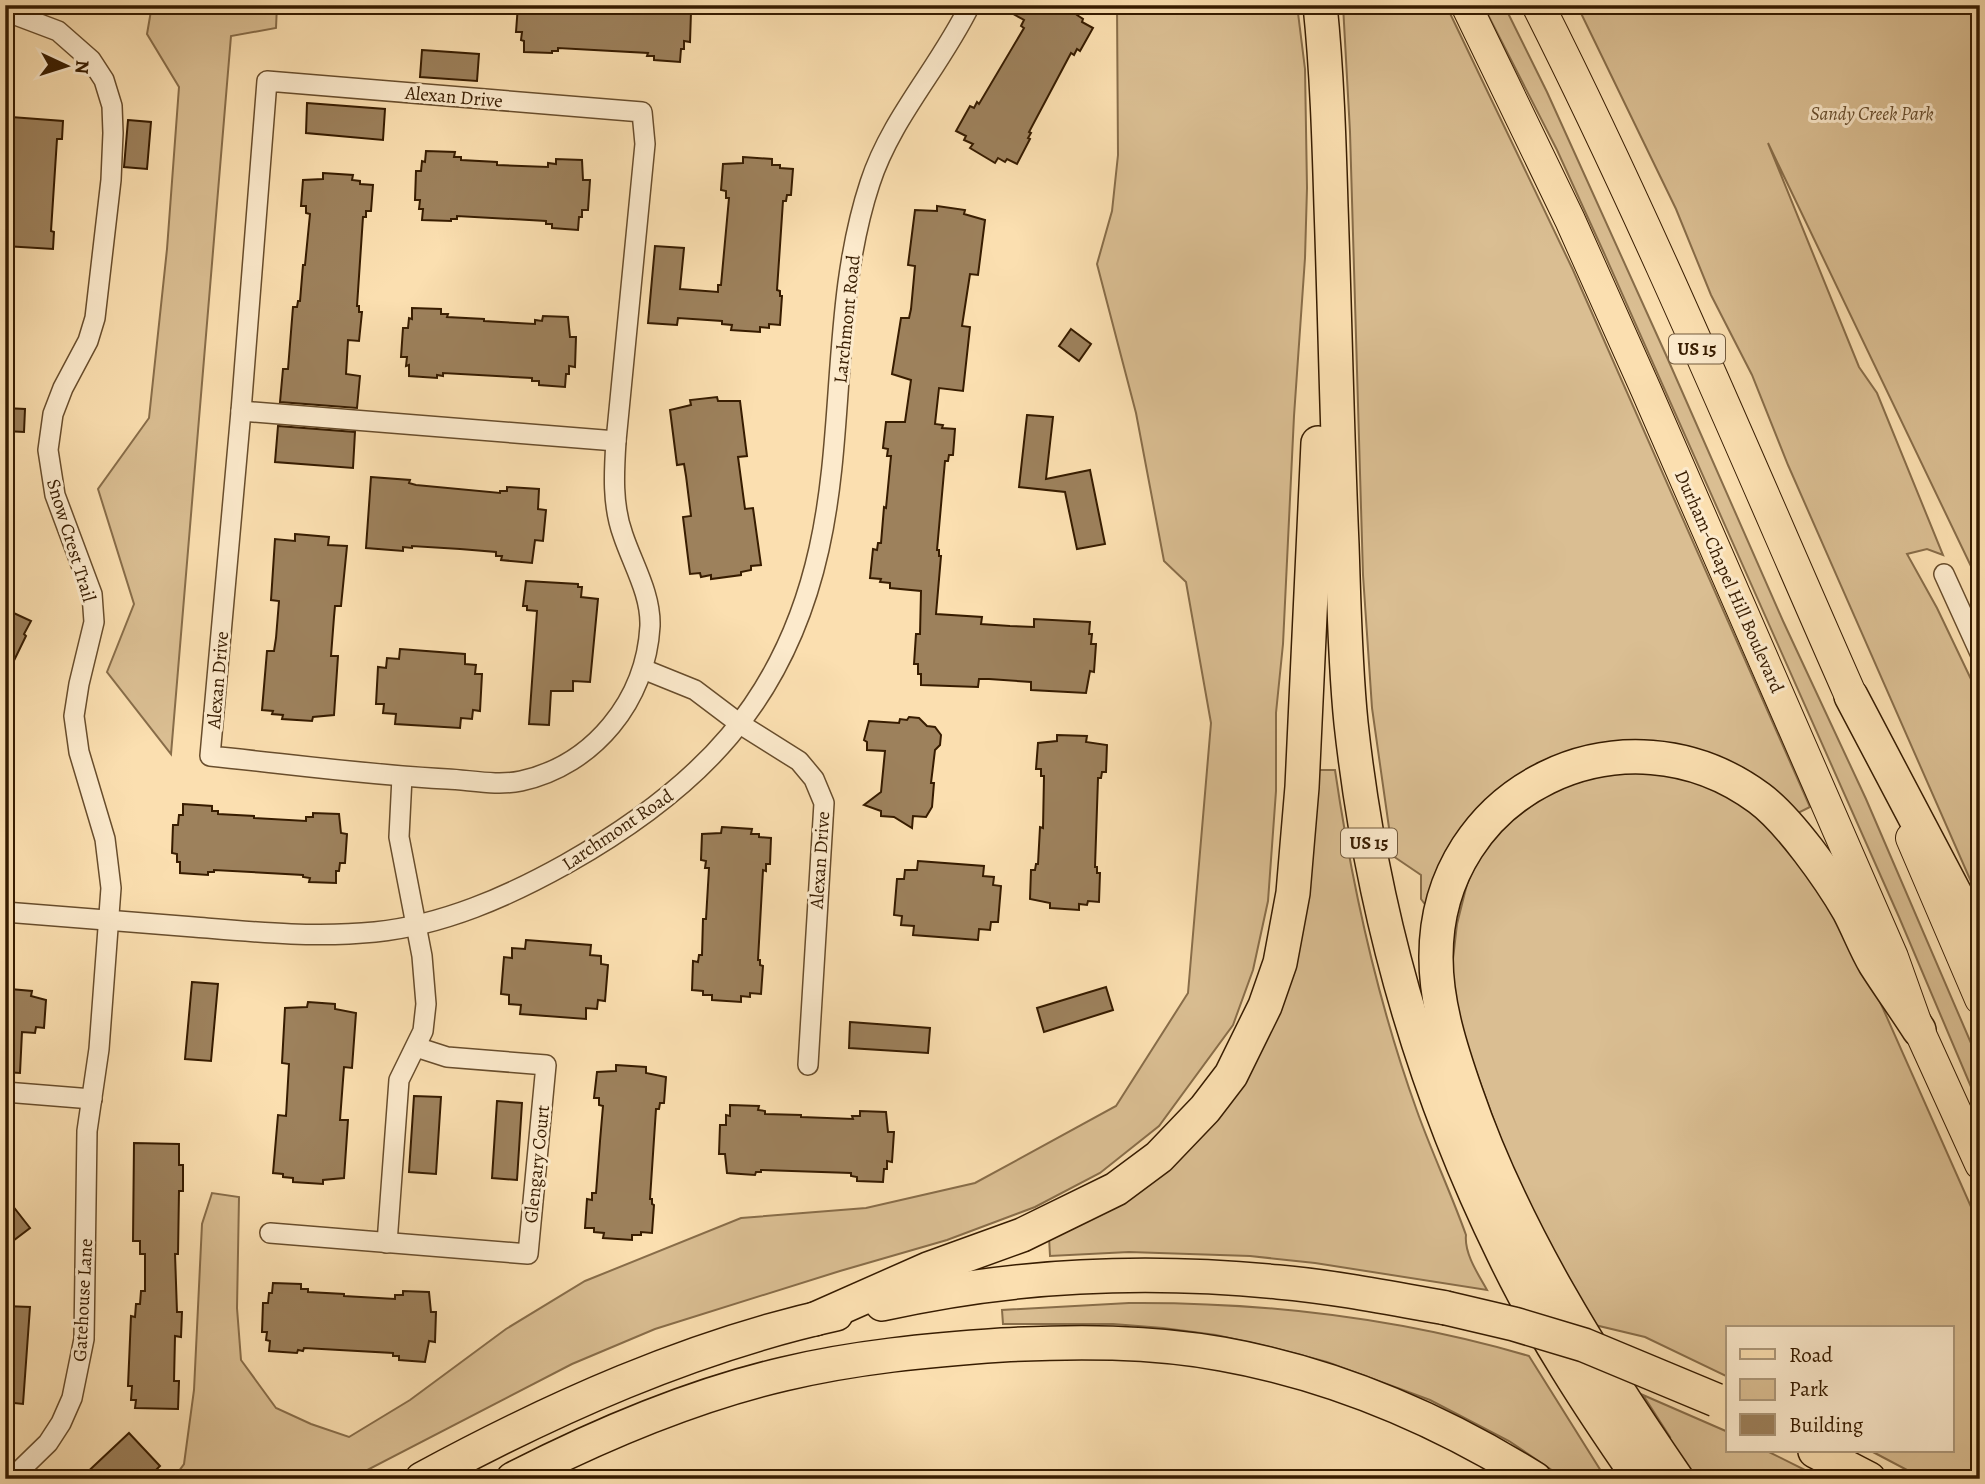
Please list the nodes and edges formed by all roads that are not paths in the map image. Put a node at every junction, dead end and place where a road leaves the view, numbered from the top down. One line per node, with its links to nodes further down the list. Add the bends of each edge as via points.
1 (970, 5): 13 (street, Larchmont Road, via 894,129 871,179 850,262 829,496 819,550 791,637)
2 (1320, 5): 6 (highway, US 15)
3 (1466, 5): 20 (main road, Durham-Chapel Hill Boulevard, via 1570,220 1674,452 1893,957)
4 (1538, 5): 12 (highway, US 15, via 1637,212)
5 (5, 11): 16 (street, Snow Crest Trail, via 58,31 91,60 113,106 111,180 94,318 88,341 53,414 48,450 55,495 92,594 94,622 74,716 79,752 105,839 111,888)
6 (1329, 147): 28 (highway, via 1302,787 1293,893 1280,963 1265,1006 1231,1075 1205,1110 1158,1157 1116,1189 1023,1235 928,1269); 35 (highway, US 15, via 1351,720 1362,806 1386,925 1430,1079 1465,1170 1557,1352)
7 (241, 411): 8 (street); 8 (street, Alexan Drive, via 267,81 642,112 645,144); 14 (street, Alexan Drive, via 210,756)
8 (616, 441): 11 (street, Alexan Drive, via 617,511 648,601 650,622)
9 (1944, 574): 10 (street)
10 (1980, 653)
11 (643, 669): 13 (street, Alexan Drive, via 695,690); 14 (street, Alexan Drive, via 616,721 587,750 556,769 519,781)
12 (1852, 696): 18 (highway, US 15); 19 (main road)
13 (740, 724): 17 (street, Larchmont Road, via 703,767 610,838 508,894); 22 (street, Alexan Drive, via 799,761 814,779 824,803)
14 (402, 777): 17 (street, via 399,838)
15 (5, 912): 16 (street, Larchmont Road)
16 (109, 920): 17 (street, Larchmont Road, via 307,935); 24 (street, Gatehouse Lane)
17 (416, 925): 21 (street, via 426,1004)
18 (1980, 941)
19 (1980, 999)
20 (1919, 1030): 25 (main road, Durham-Chapel Hill Boulevard); 36 (highway, via 1805,847 1760,799 1704,767 1642,757 1579,763 1549,775 1505,805 1475,836 1459,863 1446,892 1440,925 1438,989 1447,1033 1482,1141 1560,1294 1624,1402)
21 (416, 1047): 27 (street, via 399,1080); 27 (street, Glengary Court, via 447,1057 546,1065 528,1254)
22 (808, 1065)
23 (5, 1092): 24 (street)
24 (92, 1099): 31 (street, Gatehouse Lane, via 86,1131 86,1290 80,1364 61,1423)
25 (1980, 1164)
26 (271, 1234): 27 (street, Glengary Court)
27 (387, 1243)
28 (815, 1318): 29 (highway, bridge, via 941,1292 1032,1281 1188,1276 1279,1282 1446,1308 1514,1324 1584,1345); 32 (highway, via 664,1365 493,1440)
29 (1722, 1403)
30 (1817, 1452): 37 (highway)
31 (12, 1479)
32 (422, 1479)
33 (513, 1479): 34 (highway, via 566,1451 674,1407 783,1374 949,1348 1062,1342 1147,1344 1223,1354 1308,1375 1427,1419 1485,1447)
34 (1535, 1479)
35 (1640, 1479)
36 (1677, 1479)
37 (1869, 1479)

